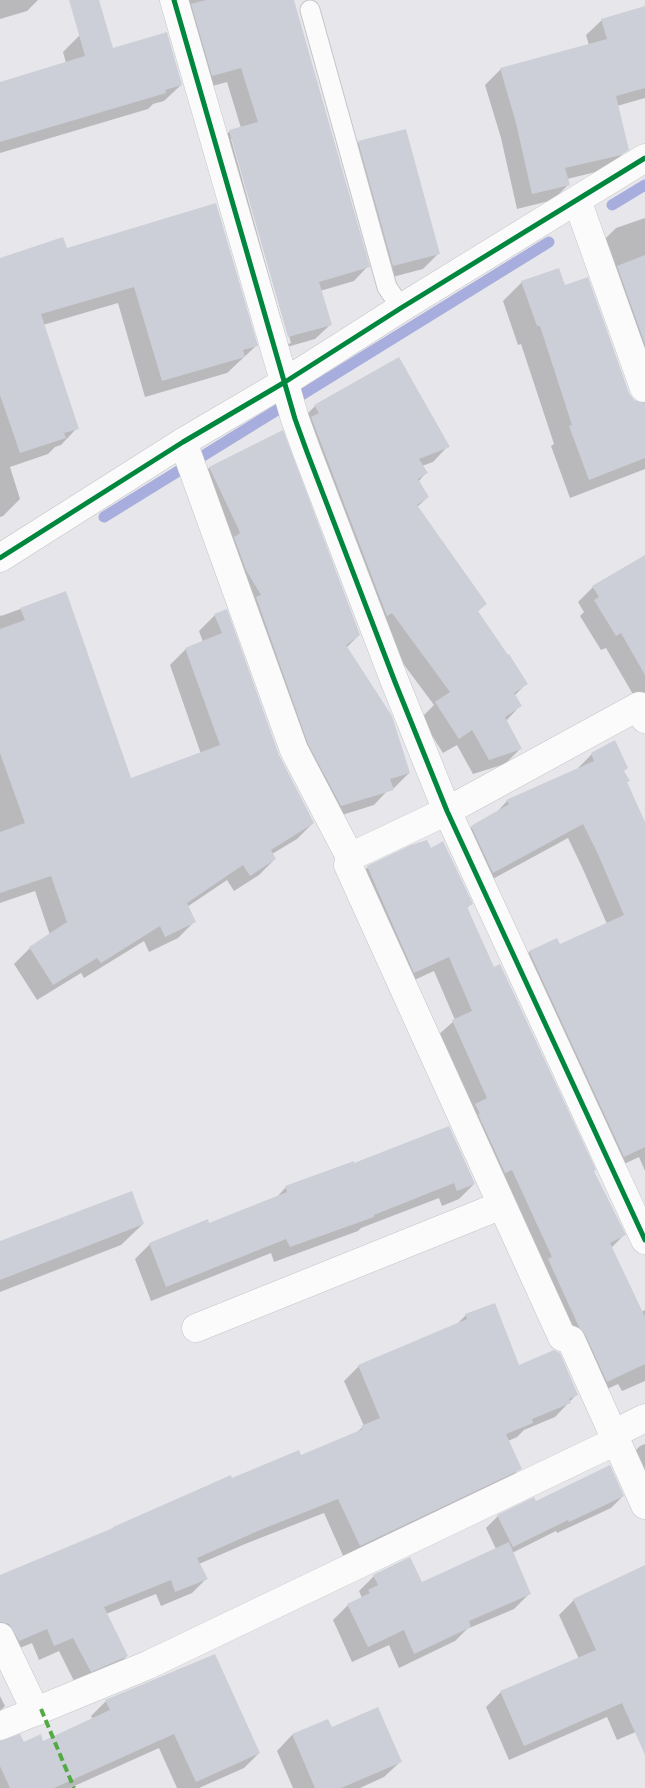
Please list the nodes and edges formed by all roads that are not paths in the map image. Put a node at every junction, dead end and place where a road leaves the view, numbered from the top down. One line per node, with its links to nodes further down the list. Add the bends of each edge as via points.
1 (174, 0): 6 (street)
2 (310, 10): 5 (lane, via 387,287)
3 (645, 158): 4 (street)
4 (576, 200): 5 (street); 7 (street)
5 (401, 308): 6 (street)
6 (285, 382): 8 (street); 11 (street, via 295,420)
7 (644, 388)
8 (182, 442): 9 (street); 12 (street, via 294,750)
9 (0, 558)
10 (643, 709): 11 (street)
11 (447, 811): 12 (street); 14 (street)
12 (350, 857): 13 (street, via 348,865)
13 (502, 1205): 15 (street); 17 (street, via 562,1337 572,1340)
14 (645, 1240)
15 (196, 1328)
16 (645, 1418): 17 (street)
17 (614, 1438): 18 (street); 20 (street, via 216,1634)
18 (645, 1506)
19 (0, 1637): 20 (street)
20 (36, 1712): 21 (street)
21 (0, 1726)

